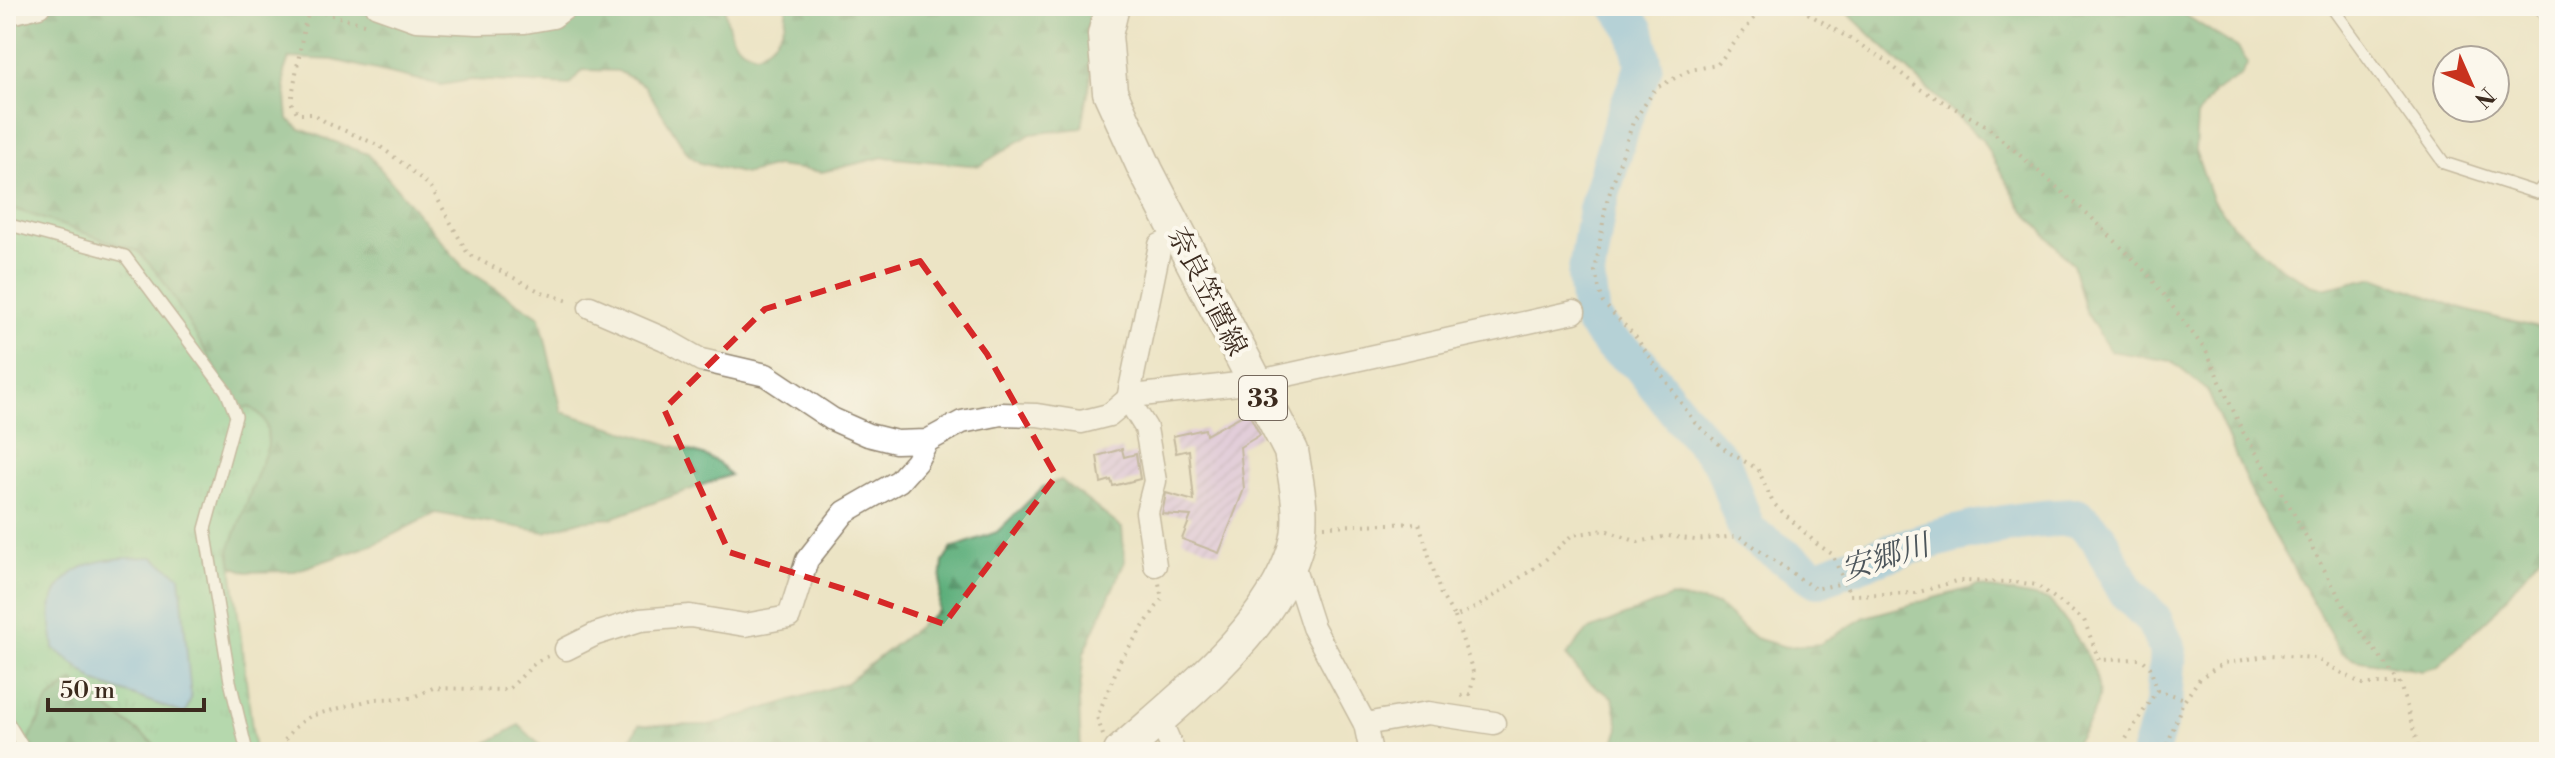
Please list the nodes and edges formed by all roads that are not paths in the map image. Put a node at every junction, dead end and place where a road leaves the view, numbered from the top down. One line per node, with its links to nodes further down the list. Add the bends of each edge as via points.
1 (39, 6): 6 (street)
2 (568, 6): 7 (street, via 553,17 525,22)
3 (1112, 6): 11 (main road, 奈良笠置線 / 33, via 1105,35 1110,92)
4 (2331, 6): 9 (lane, via 2444,163 2537,193)
5 (2539, 6): 8 (lane)
6 (6, 14)
7 (372, 15)
8 (2549, 23)
9 (2549, 179)
10 (6, 224): 26 (lane, via 125,256 226,391 236,416 205,529)
11 (1180, 237): 14 (main road, 奈良笠置線 / 33); 15 (street, via 1160,245)
12 (590, 307): 16 (street, via 701,360 766,375 832,419 868,435 896,442)
13 (1574, 312): 14 (street)
14 (1255, 382): 15 (street); 17 (main road, 奈良笠置線 / 33, via 1291,451 1298,494)
15 (1128, 399): 16 (street, via 1109,415 1081,422 1001,414 962,422); 18 (street, via 1146,428 1155,481 1147,512)
16 (927, 441): 19 (street, via 899,481 845,512 807,560 789,617 745,625 690,616 640,620)
17 (1295, 543): 20 (main road, 奈良笠置線 / 33, via 1272,598 1245,637); 23 (street, via 1313,627)
18 (1155, 565)
19 (566, 649)
20 (1159, 718): 24 (main road, 奈良笠置線 / 33); 27 (street)
21 (6, 719): 25 (lane)
22 (1494, 723): 23 (street, via 1428,713)
23 (1365, 724): 28 (street)
24 (1114, 747)
25 (26, 752)
26 (247, 752)
27 (1174, 752)
28 (1371, 752)

